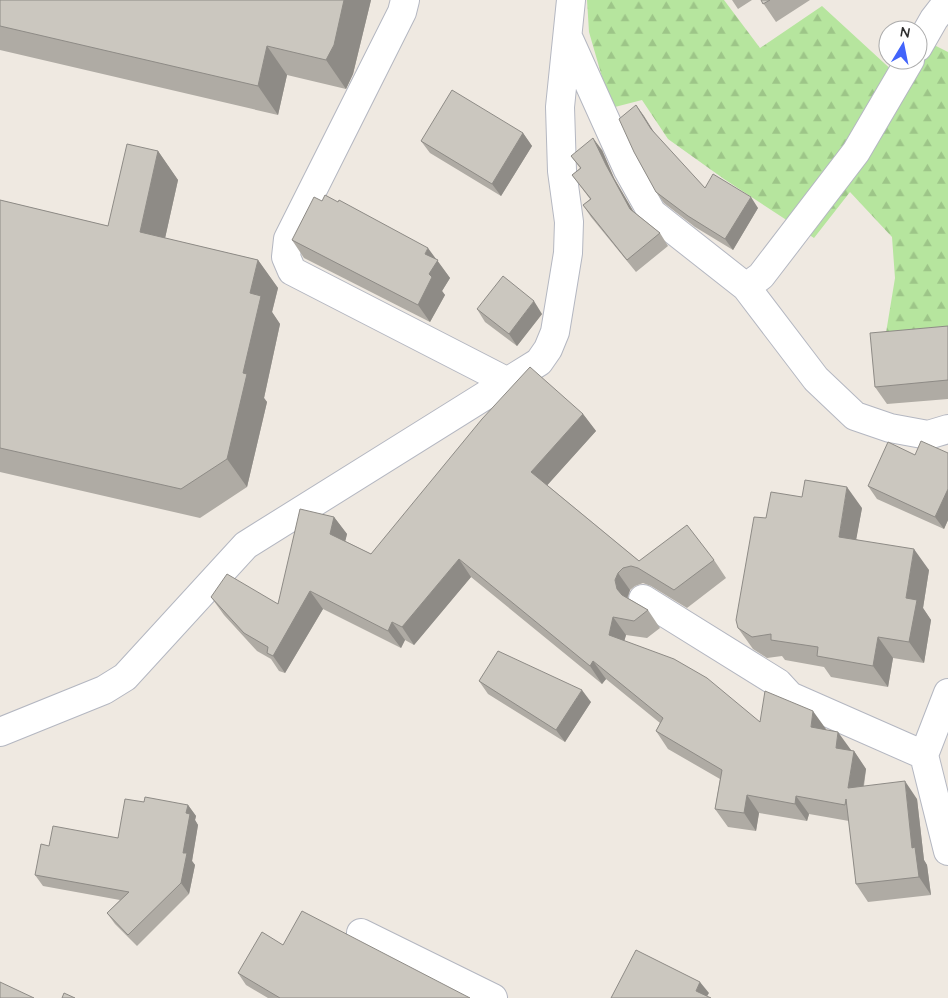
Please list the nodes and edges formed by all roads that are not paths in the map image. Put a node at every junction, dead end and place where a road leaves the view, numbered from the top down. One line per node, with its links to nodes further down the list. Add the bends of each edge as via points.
1 (405, 0): 8 (street, via 402,12 288,239 286,257 292,271)
2 (571, 0): 5 (street)
3 (948, 2): 4 (street)
4 (928, 30)
5 (567, 36): 7 (street, via 628,170 652,213); 8 (street, via 560,107 562,171 569,222 568,253 555,332 539,362)
6 (904, 70): 7 (street, via 856,152 761,276)
7 (746, 287): 9 (street, via 816,379 855,416 890,428 928,435)
8 (508, 382): 12 (street, via 246,545 125,676 104,690)
9 (948, 429)
10 (643, 599): 13 (street, via 778,682 790,696)
11 (948, 693): 13 (street)
12 (0, 732)
13 (924, 755): 14 (street)
14 (948, 850)
15 (361, 934): 16 (street)
16 (494, 998)

